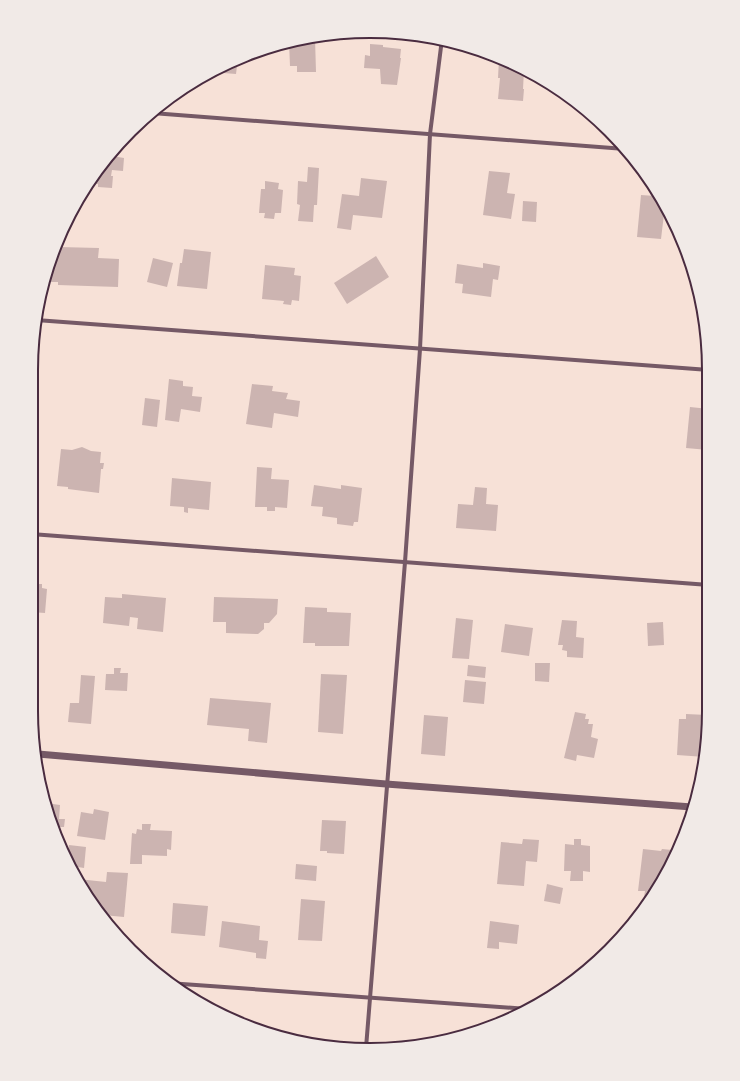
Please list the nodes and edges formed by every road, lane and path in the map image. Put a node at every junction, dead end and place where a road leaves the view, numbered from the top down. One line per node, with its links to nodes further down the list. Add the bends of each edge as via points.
1 (441, 45): 3 (street)
2 (159, 114): 3 (street)
3 (430, 134): 4 (street); 6 (street)
4 (618, 148)
5 (42, 320): 6 (street)
6 (420, 349): 7 (street); 9 (street)
7 (702, 369)
8 (38, 535): 9 (street)
9 (405, 562): 10 (street); 12 (street)
10 (702, 584)
11 (41, 754): 12 (street)
12 (386, 784): 13 (street); 15 (street)
13 (688, 807)
14 (182, 984): 15 (street)
15 (371, 997): 16 (street); 17 (street)
16 (518, 1008)
17 (367, 1043)

